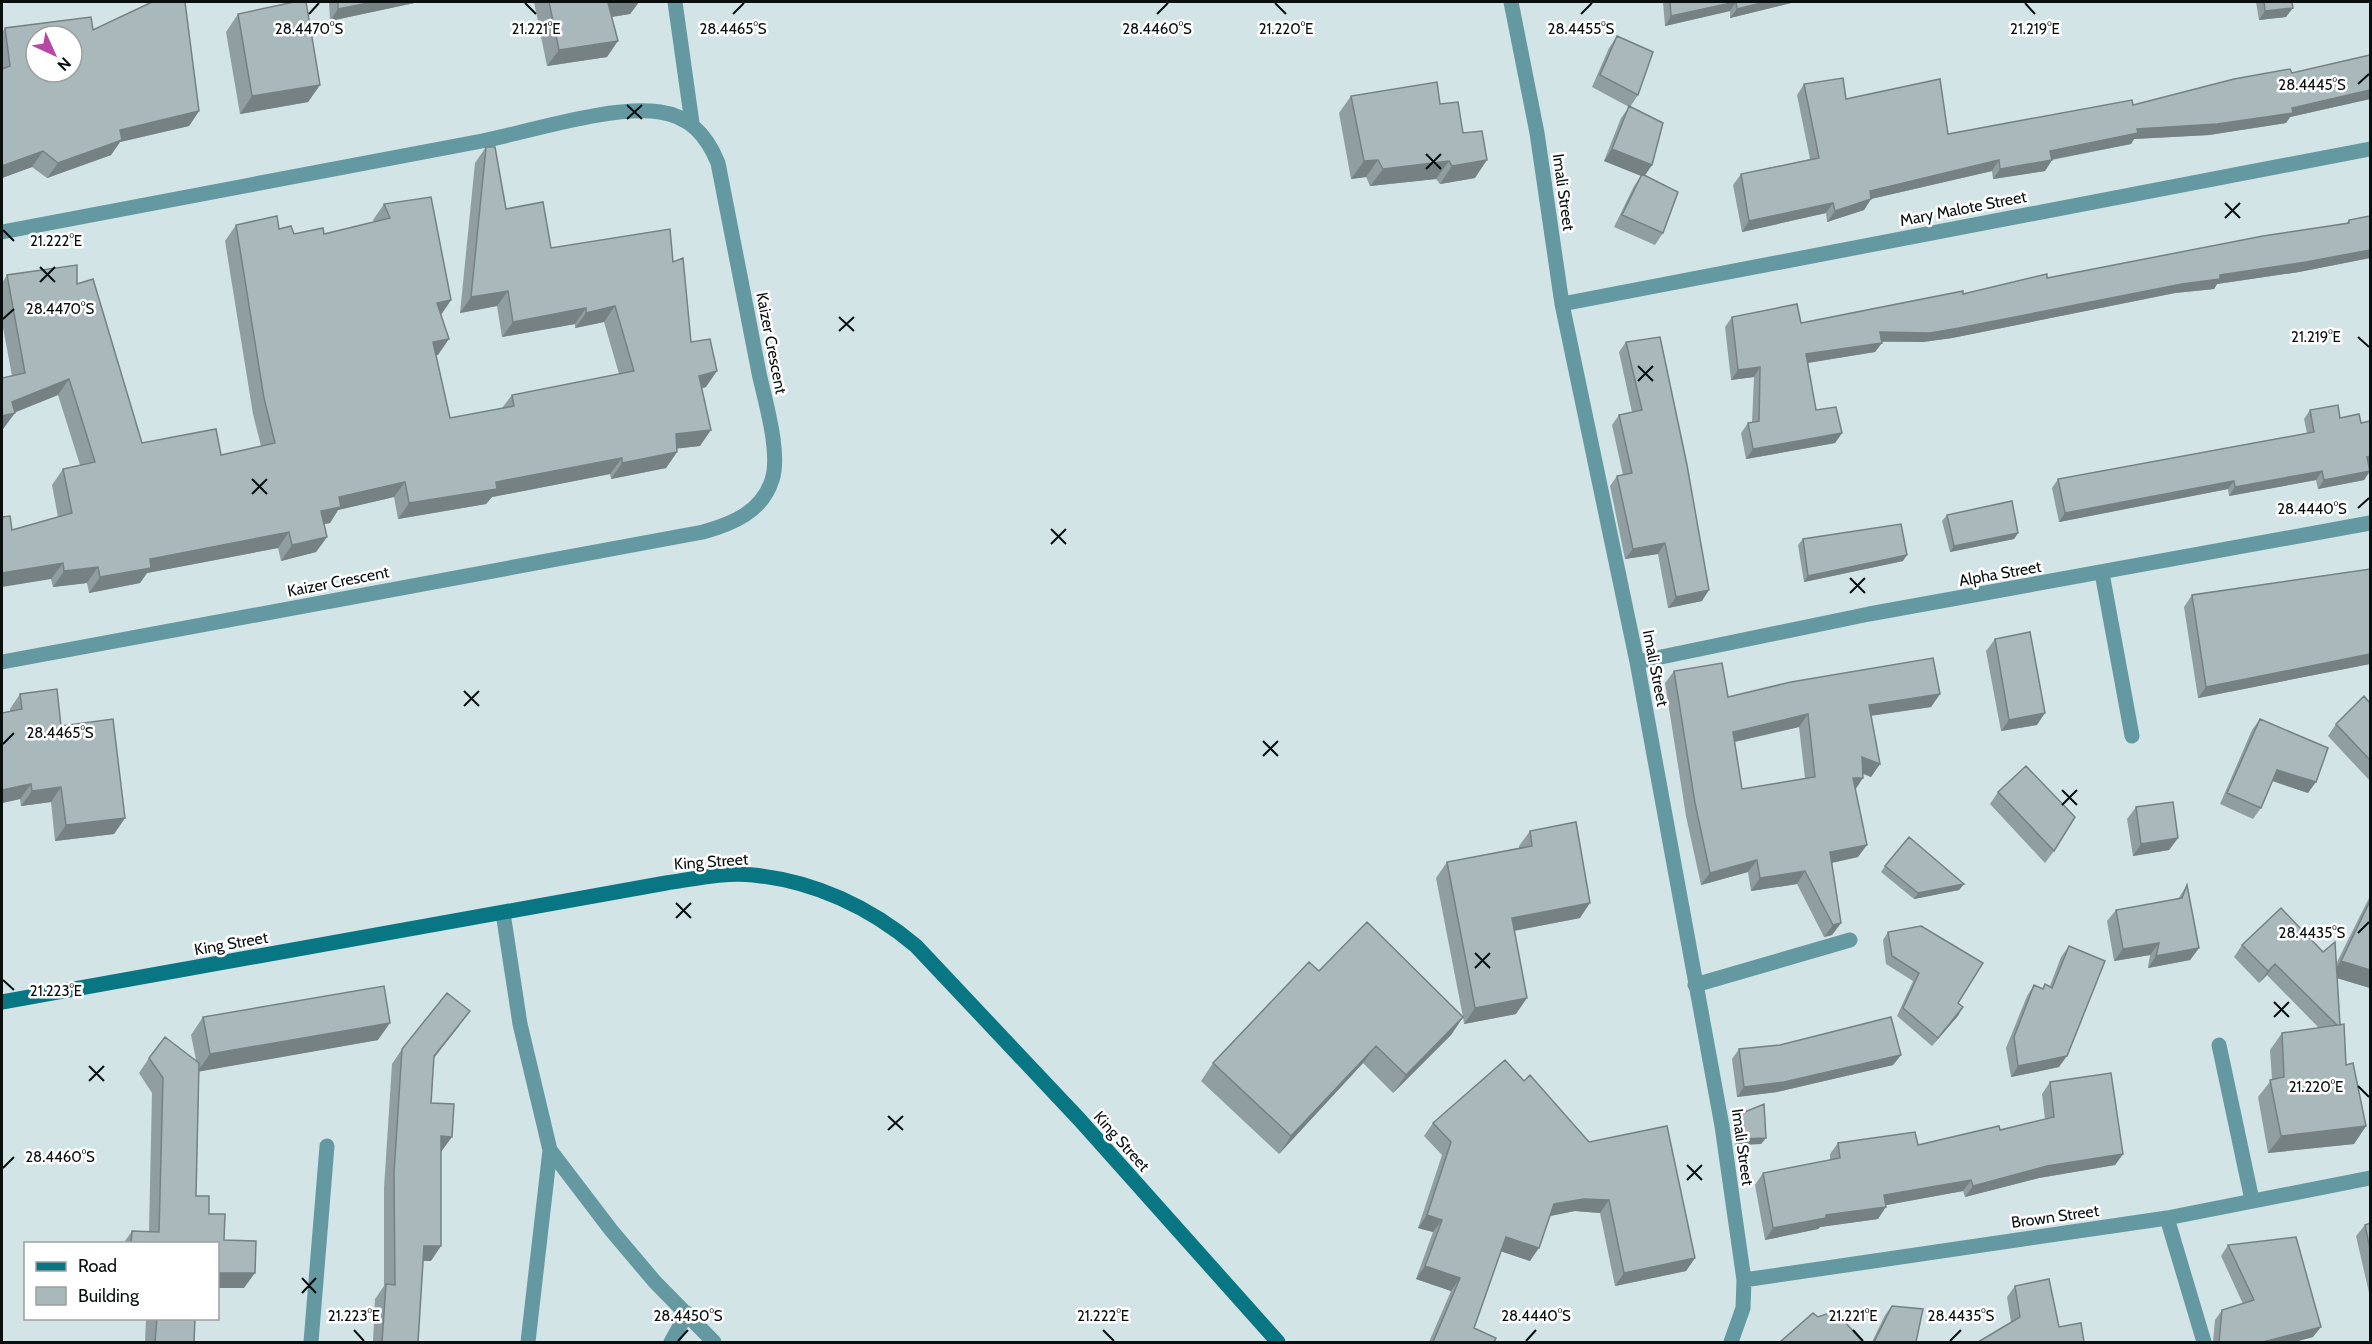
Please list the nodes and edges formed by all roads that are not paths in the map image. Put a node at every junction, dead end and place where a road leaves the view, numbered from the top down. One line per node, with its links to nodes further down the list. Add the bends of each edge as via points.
1 (675, 2): 3 (street)
2 (1511, 2): 6 (street, Imali Street, via 1537,133)
3 (692, 123): 5 (street, via 662,112 628,110); 9 (street, Kaizer Crescent, via 718,163 768,418 773,473 765,498 757,506 740,519 703,532)
4 (2370, 149): 6 (street, Mary Malote Street)
5 (2, 232)
6 (1562, 304): 10 (street, Imali Street)
7 (2370, 524): 8 (street, Alpha Street)
8 (2102, 573): 10 (street, Alpha Street, via 1869,614); 11 (street)
9 (2, 662)
10 (1637, 662): 14 (street, Imali Street)
11 (2132, 736)
12 (503, 913): 15 (street, King Street); 18 (street, via 520,1024); 28 (street, King Street, via 666,883 753,875 793,883 863,907 886,921 942,970)
13 (1850, 940): 14 (street)
14 (1695, 985): 22 (street, Imali Street, via 1722,1126)
15 (2, 1002)
16 (2219, 1045): 20 (street)
17 (327, 1146): 24 (street)
18 (550, 1150): 23 (street, via 654,1282); 25 (street)
19 (2370, 1178): 20 (street, Brown Street)
20 (2252, 1200): 21 (street, Brown Street)
21 (2168, 1218): 22 (street, Brown Street); 30 (street)
22 (1744, 1280): 29 (street, Imali Street, via 1743,1308)
23 (687, 1313): 26 (street); 27 (street)
24 (311, 1342)
25 (528, 1342)
26 (671, 1342)
27 (714, 1342)
28 (1278, 1342)
29 (1731, 1342)
30 (2204, 1342)

